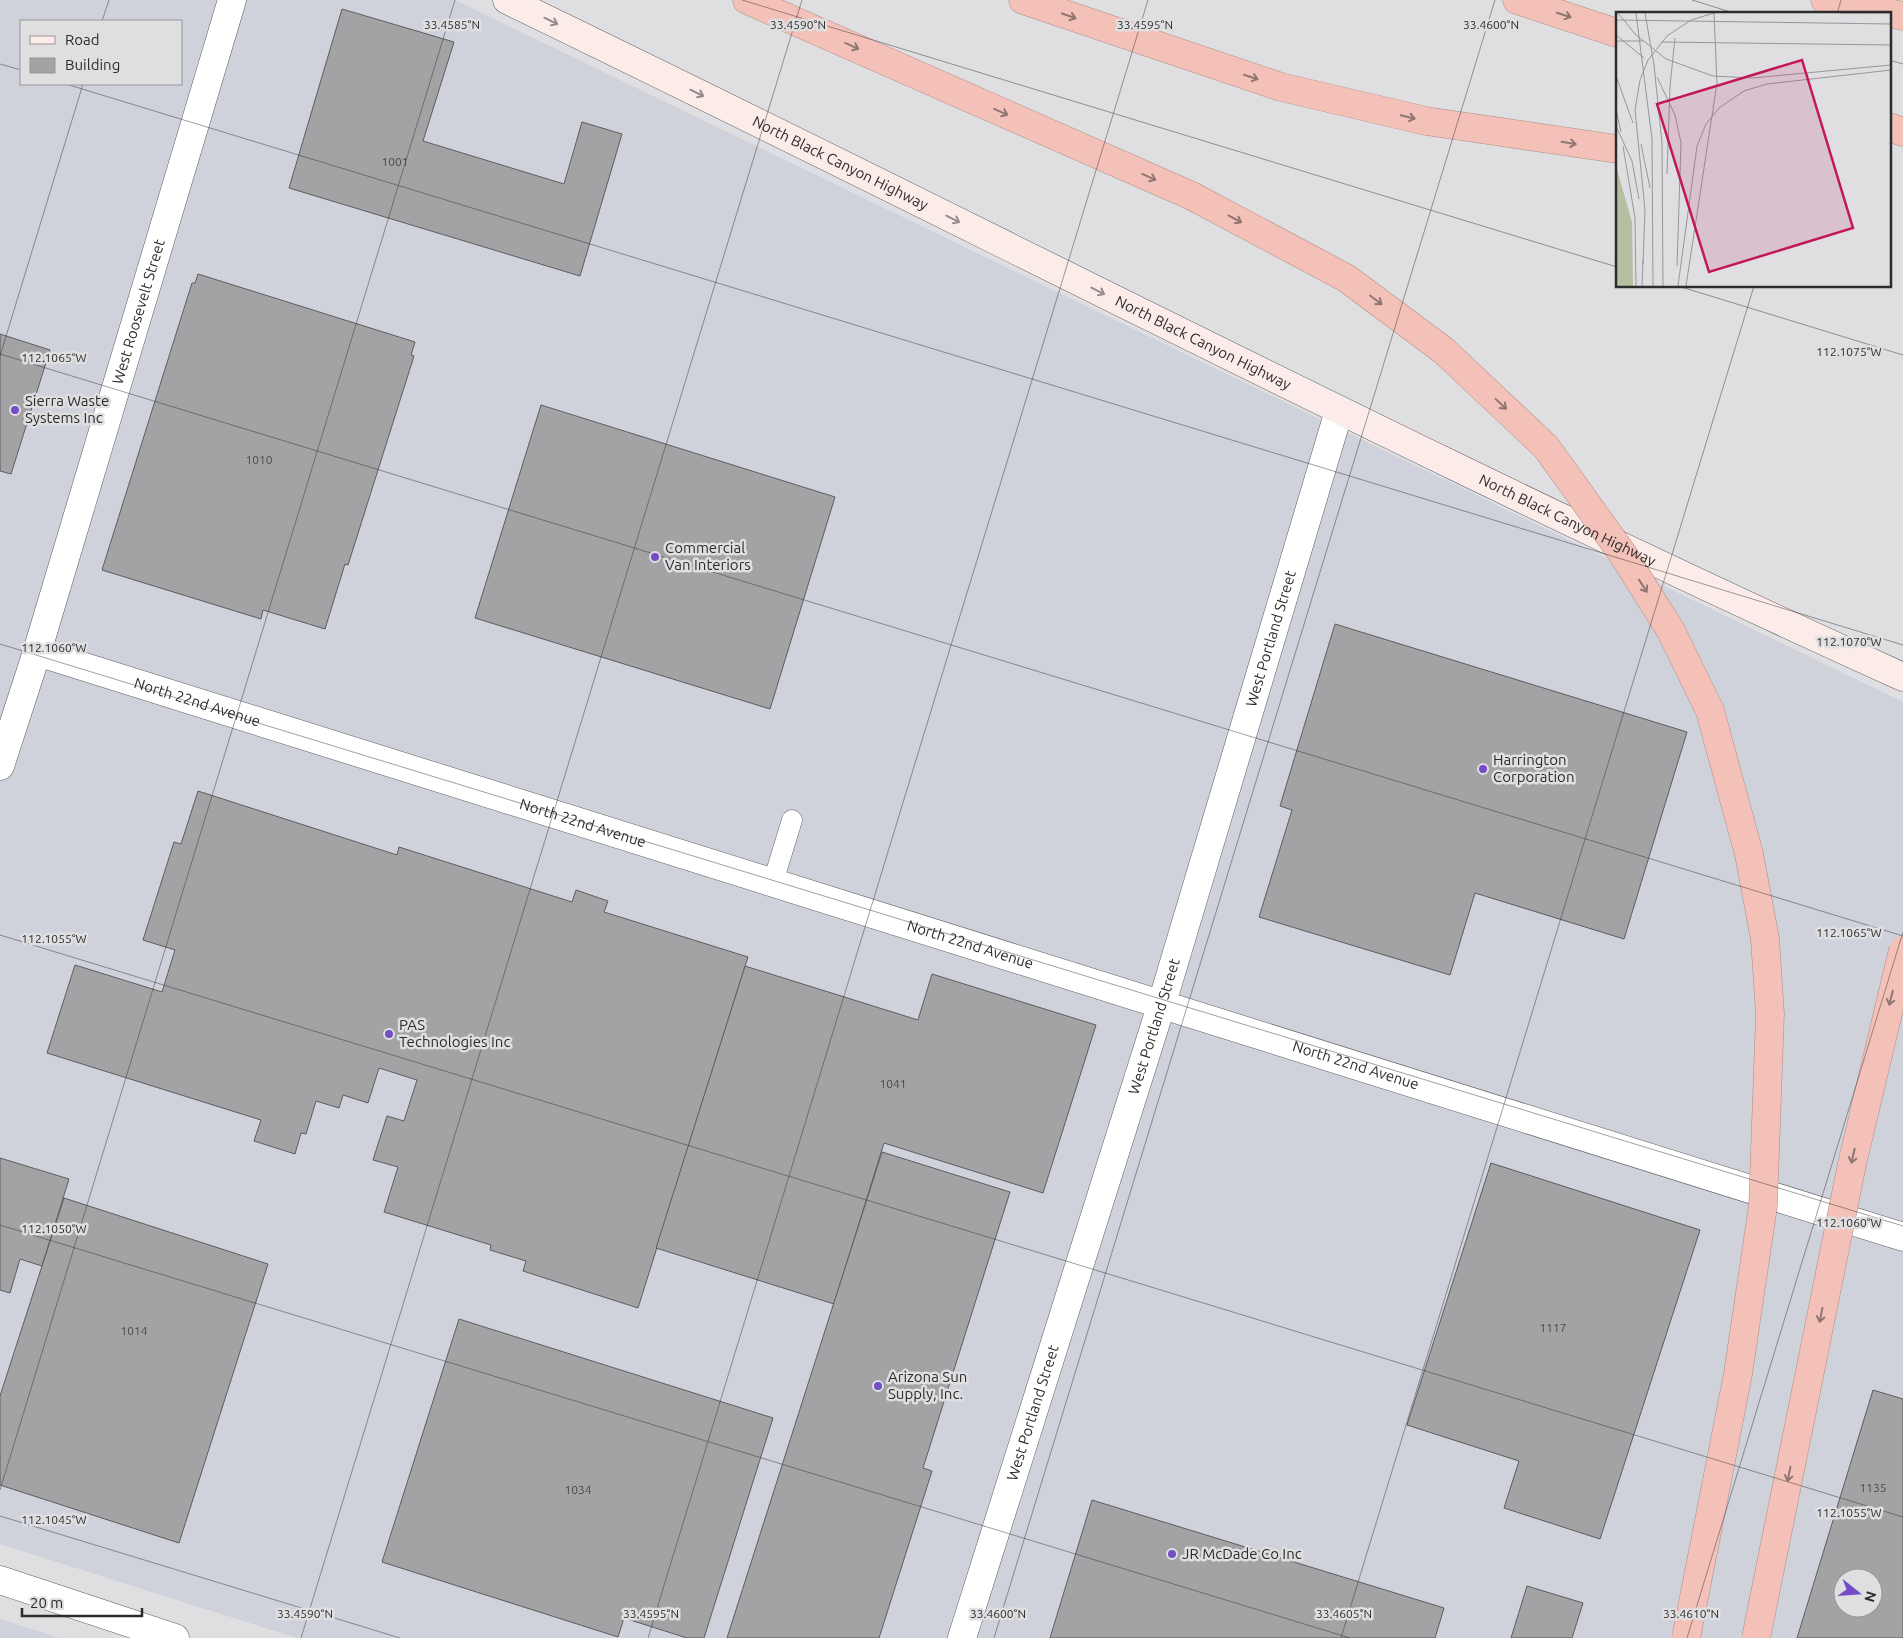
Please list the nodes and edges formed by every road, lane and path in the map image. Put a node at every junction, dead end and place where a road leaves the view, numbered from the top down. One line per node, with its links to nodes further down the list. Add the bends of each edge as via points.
1 (232, 0): 17 (street, West Roosevelt Street)
2 (507, 0): 16 (main road, North Black Canyon Highway, one-way to 16, via 856,170)
3 (747, 0): 28 (highway, one-way to 28, bridge, via 1192,196 1346,278 1443,350 1546,447 1622,553 1662,616 1710,711 1750,854 1765,939 1770,1014 1763,1206 1738,1374)
4 (1023, 0): 15 (highway, one-way to 15, via 1281,87 1426,121)
5 (1517, 0): 10 (highway, one-way to 10)
6 (1825, 0): 7 (highway)
7 (1884, 12)
8 (1890, 13): 9 (highway)
9 (1903, 16)
10 (1616, 33)
11 (1890, 127): 12 (highway)
12 (1903, 132)
13 (1903, 140): 14 (highway)
14 (1890, 142)
15 (1616, 149)
16 (1339, 412): 18 (main road, North Black Canyon Highway); 23 (street, West Portland Street)
17 (37, 652): 19 (street, West Roosevelt Street); 21 (street, North 22nd Avenue)
18 (1903, 677)
19 (0, 766)
20 (792, 820): 21 (lane)
21 (773, 882): 23 (street, North 22nd Avenue)
22 (1903, 950): 29 (highway, one-way to 29, bridge, via 1852,1164)
23 (1162, 1003): 24 (street, North 22nd Avenue); 27 (street, West Portland Street)
24 (1903, 1237)
25 (0, 1580): 26 (street)
26 (175, 1638)
27 (962, 1638)
28 (1686, 1638)
29 (1756, 1638)

